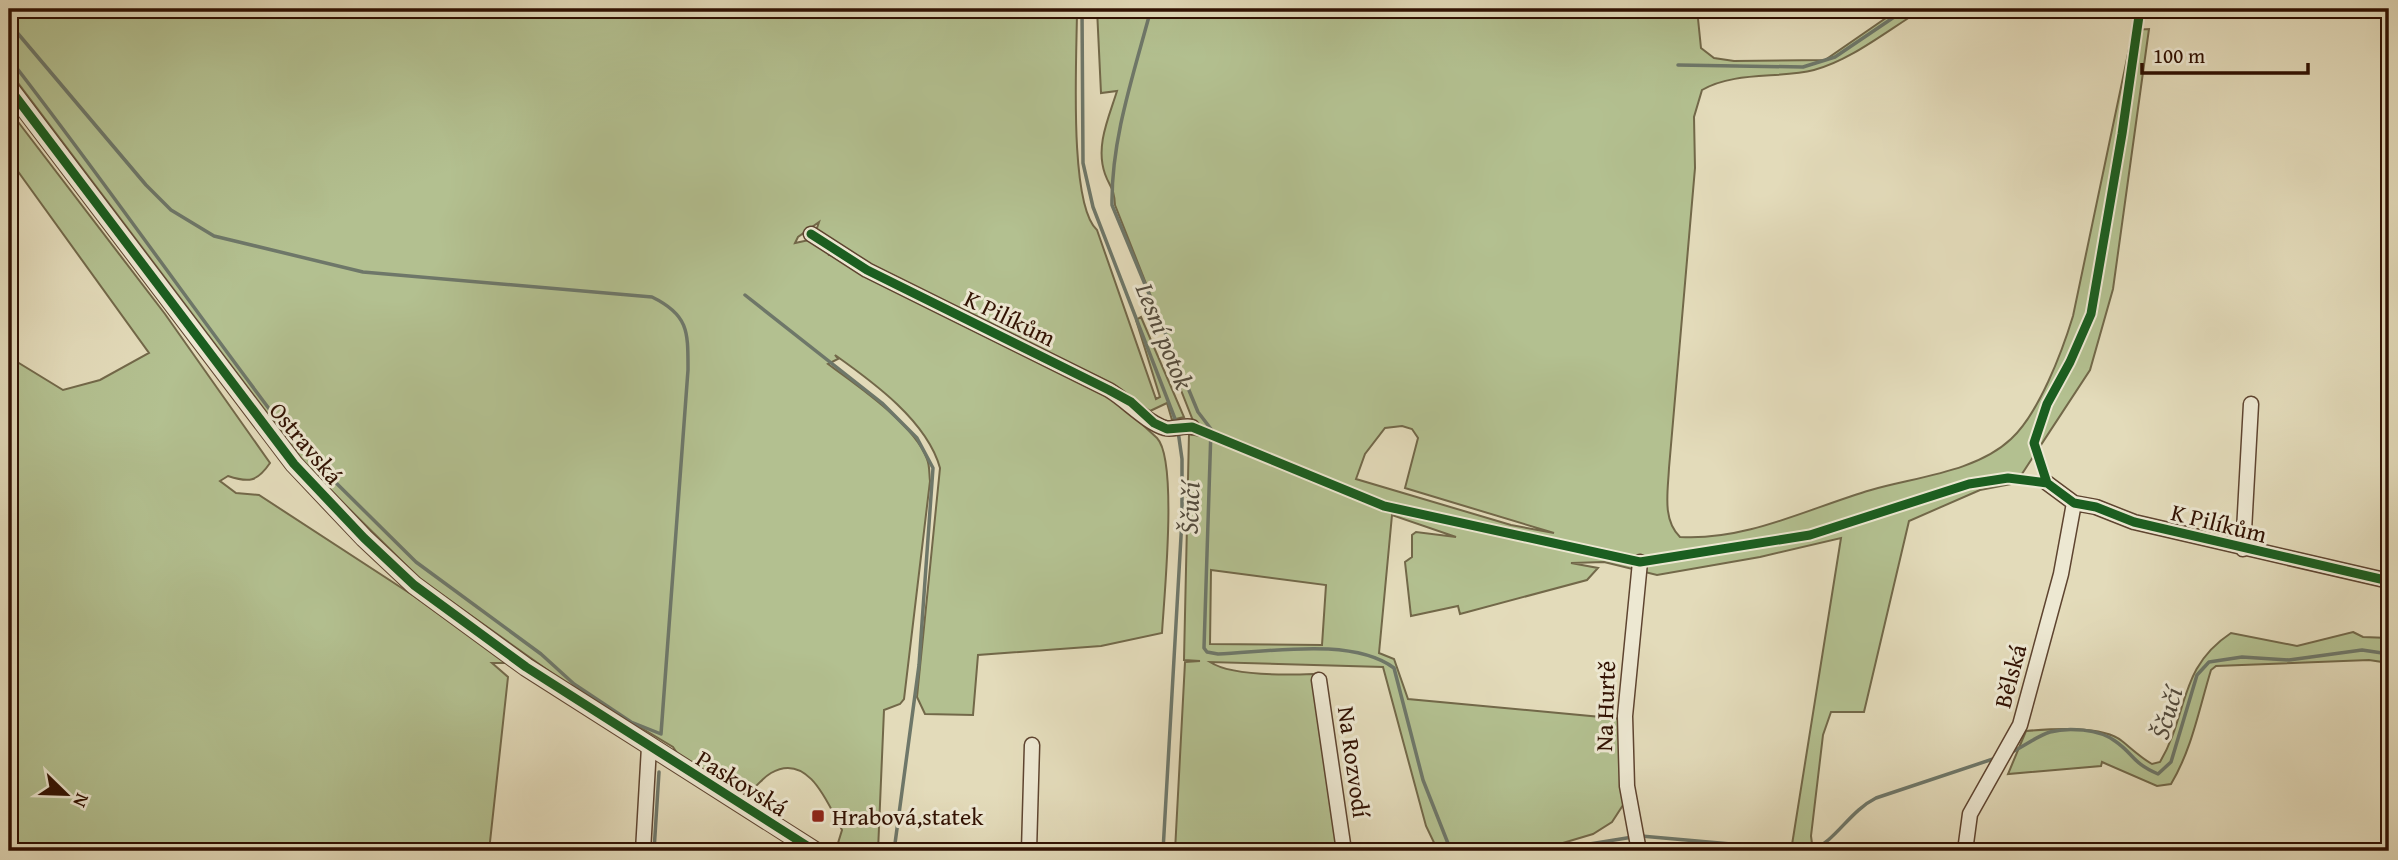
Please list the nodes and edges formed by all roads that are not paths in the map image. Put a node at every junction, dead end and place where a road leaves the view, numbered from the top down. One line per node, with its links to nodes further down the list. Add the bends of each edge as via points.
1 (9, 88): 12 (street, Ostravská, via 294,464 364,538 465,624)
2 (811, 234): 4 (street, K Pilíkům, via 867,270 1059,363 1130,402 1154,422)
3 (2251, 404): 7 (street)
4 (1183, 427)
5 (2047, 483): 6 (street, K Pilíkům)
6 (2074, 503): 7 (street, K Pilíkům); 18 (street, Bělská, via 2061,574 2020,725 1970,814)
7 (2242, 549): 9 (street, K Pilíkům)
8 (1640, 562): 13 (street, Na Hurtě, via 1625,716 1627,786)
9 (2389, 581)
10 (1319, 680): 17 (street, Na Rozvodí)
11 (1032, 746): 16 (street)
12 (649, 747): 14 (street); 15 (street, Paskovská)
13 (1638, 841)
14 (643, 851)
15 (815, 851)
16 (1029, 851)
17 (1344, 851)
18 (1965, 851)

